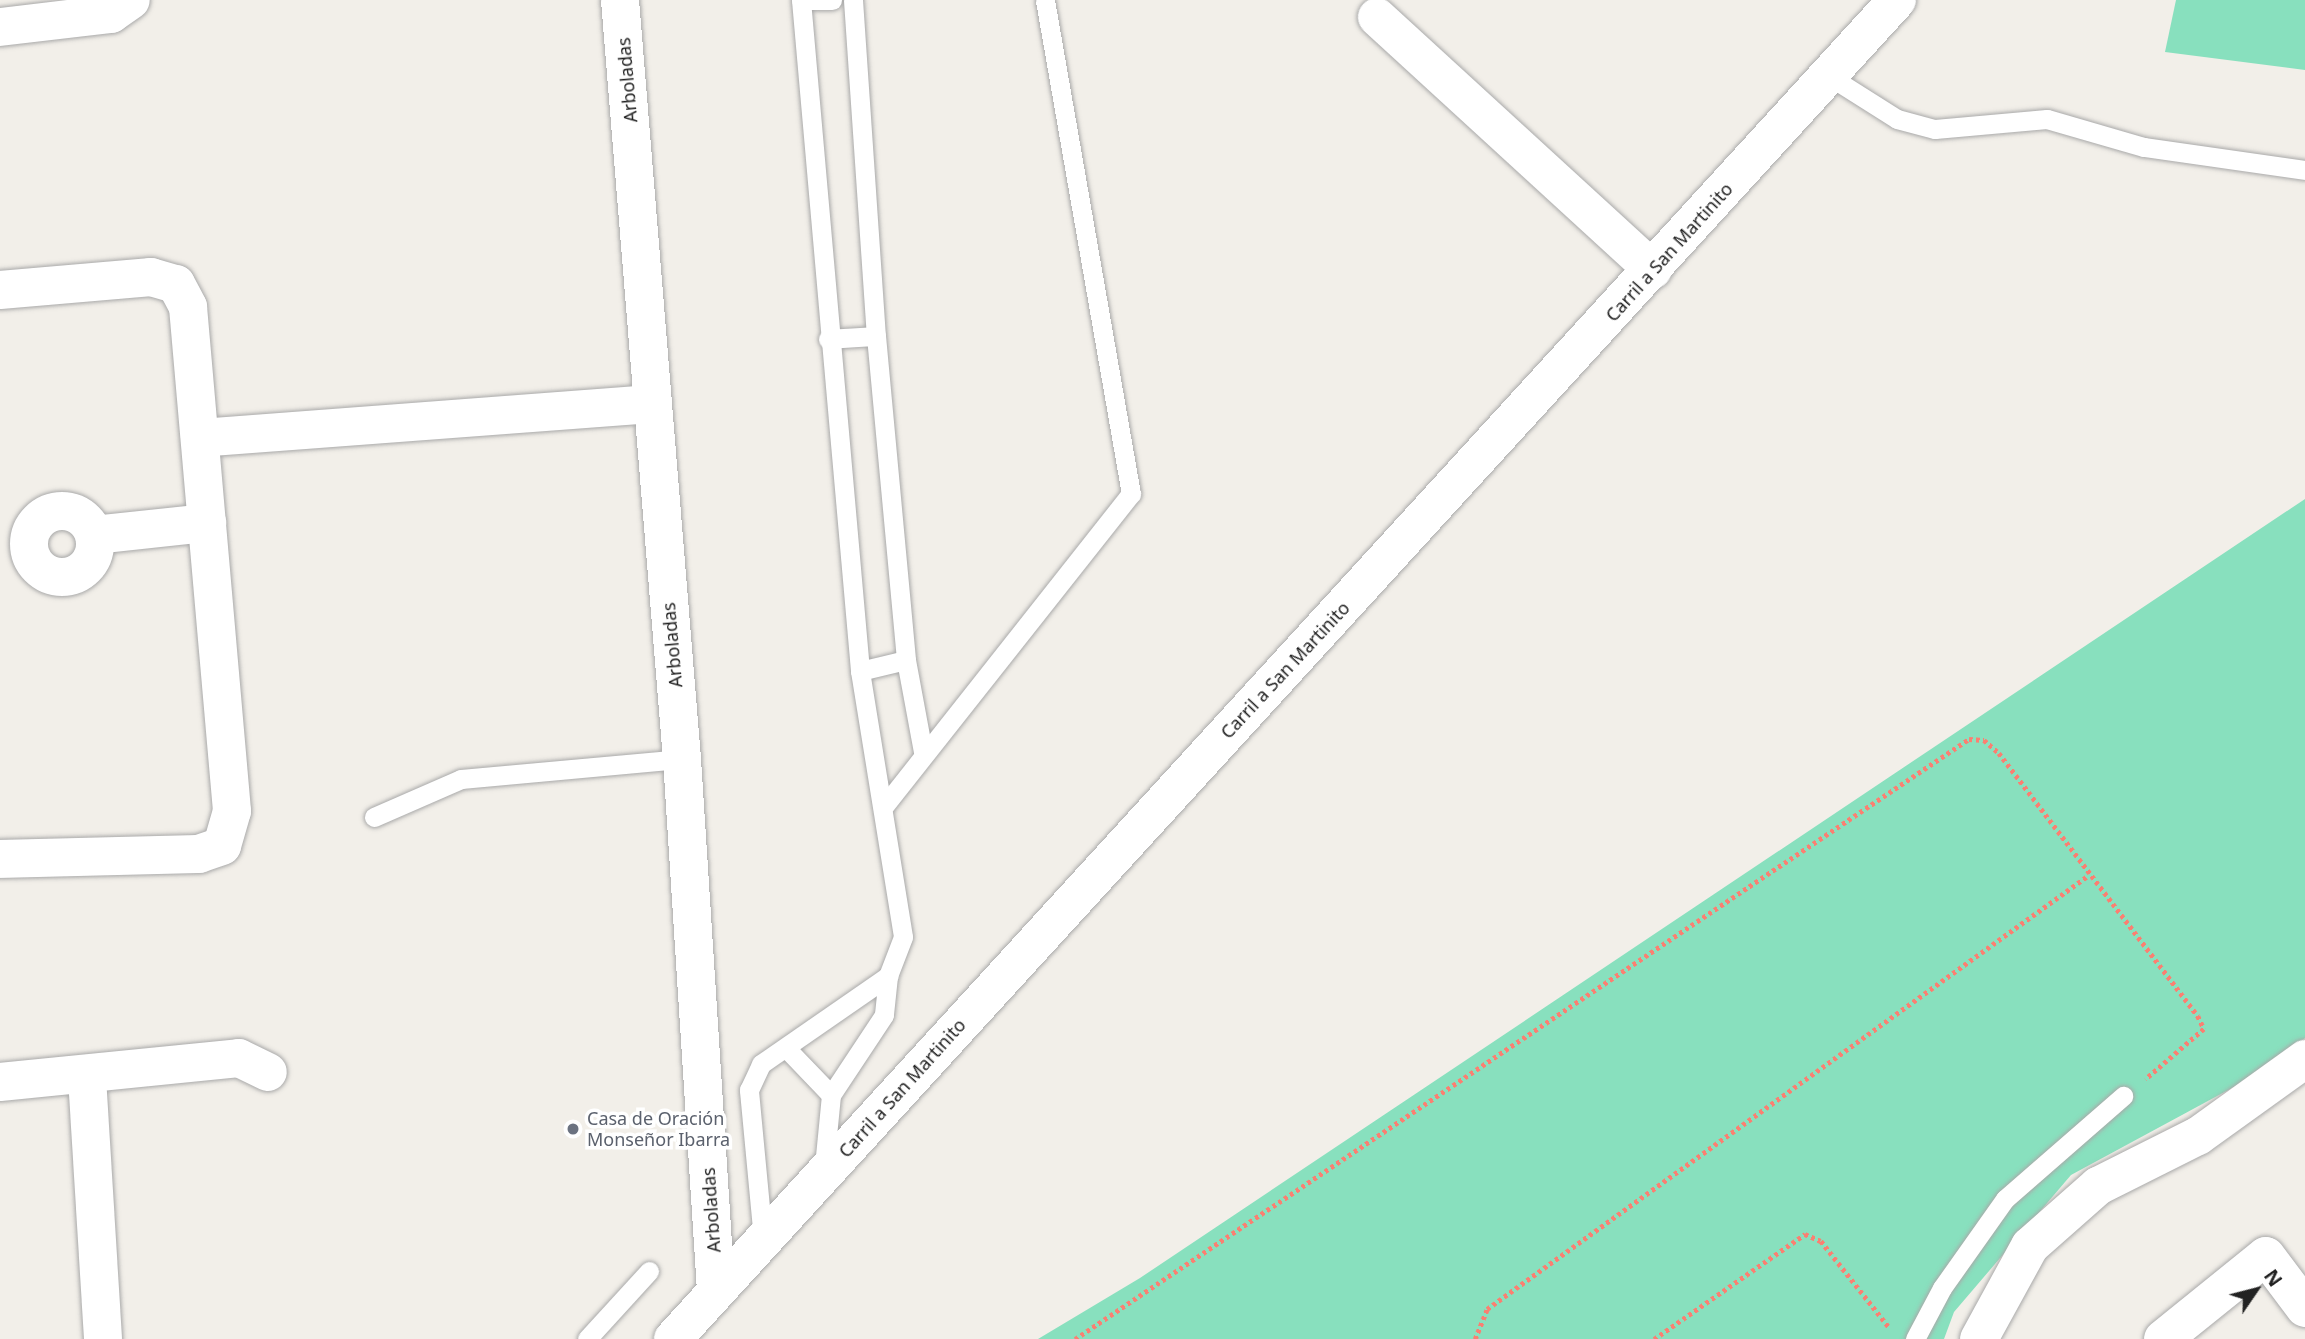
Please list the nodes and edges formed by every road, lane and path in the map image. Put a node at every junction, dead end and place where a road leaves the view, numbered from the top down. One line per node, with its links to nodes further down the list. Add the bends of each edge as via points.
1 (131, 0): 9 (street, via 111,14)
2 (620, 0): 16 (street, Arboladas)
3 (801, 0): 4 (lane); 15 (lane)
4 (832, 0)
5 (853, 0): 14 (lane)
6 (1045, 0): 22 (lane, via 1131,494)
7 (1897, 0): 10 (street, Carril a San Martinito)
8 (1377, 17): 12 (street)
9 (0, 27)
10 (1829, 76): 11 (lane, via 1897,119 1935,129 2047,119 2144,147); 12 (street, Carril a San Martinito)
11 (2305, 170)
12 (1653, 270): 36 (street, Carril a San Martinito)
13 (0, 290): 17 (street, via 151,277 176,284 188,307)
14 (876, 336): 15 (lane); 20 (lane)
15 (828, 339): 21 (lane)
16 (653, 404): 17 (street); 23 (street, Arboladas)
17 (200, 438): 18 (street)
18 (207, 523): 19 (street, via 94,535 93,556 69,576 48,574); 26 (street, via 232,811 222,846 199,854)
19 (15, 550)
20 (906, 660): 21 (lane); 22 (lane)
21 (860, 671): 24 (lane)
22 (923, 752): 24 (lane)
23 (682, 759): 25 (lane, via 461,779); 39 (street, Arboladas)
24 (885, 805): 28 (lane, via 903,937)
25 (374, 817)
26 (0, 859)
27 (2090, 875): 35 (path, via 2204,1029); 44 (path, via 1999,753 1984,740 1969,739); 45 (path, via 1488,1309)
28 (888, 975): 29 (lane); 34 (lane, via 884,1015)
29 (786, 1048): 34 (lane); 37 (lane, via 761,1064 749,1090)
30 (2305, 1059): 49 (street, via 2198,1136 2098,1186 2030,1246)
31 (268, 1072): 32 (street, via 239,1058)
32 (87, 1077): 33 (street); 41 (street)
33 (0, 1082)
34 (831, 1095): 36 (lane)
35 (2123, 1096): 48 (lane, via 2005,1199)
36 (823, 1174): 37 (street, Carril a San Martinito)
37 (764, 1239): 39 (street, Carril a San Martinito)
38 (649, 1271): 42 (lane)
39 (716, 1290): 43 (street, Carril a San Martinito)
40 (2305, 1308): 50 (street, via 2266,1256)
41 (103, 1339)
42 (587, 1339)
43 (673, 1339)
44 (1075, 1339)
45 (1475, 1339)
46 (1654, 1339): 47 (path, via 1805,1234 1821,1241)
47 (1899, 1339)
48 (1915, 1339)
49 (1979, 1339)
50 (2163, 1339)

